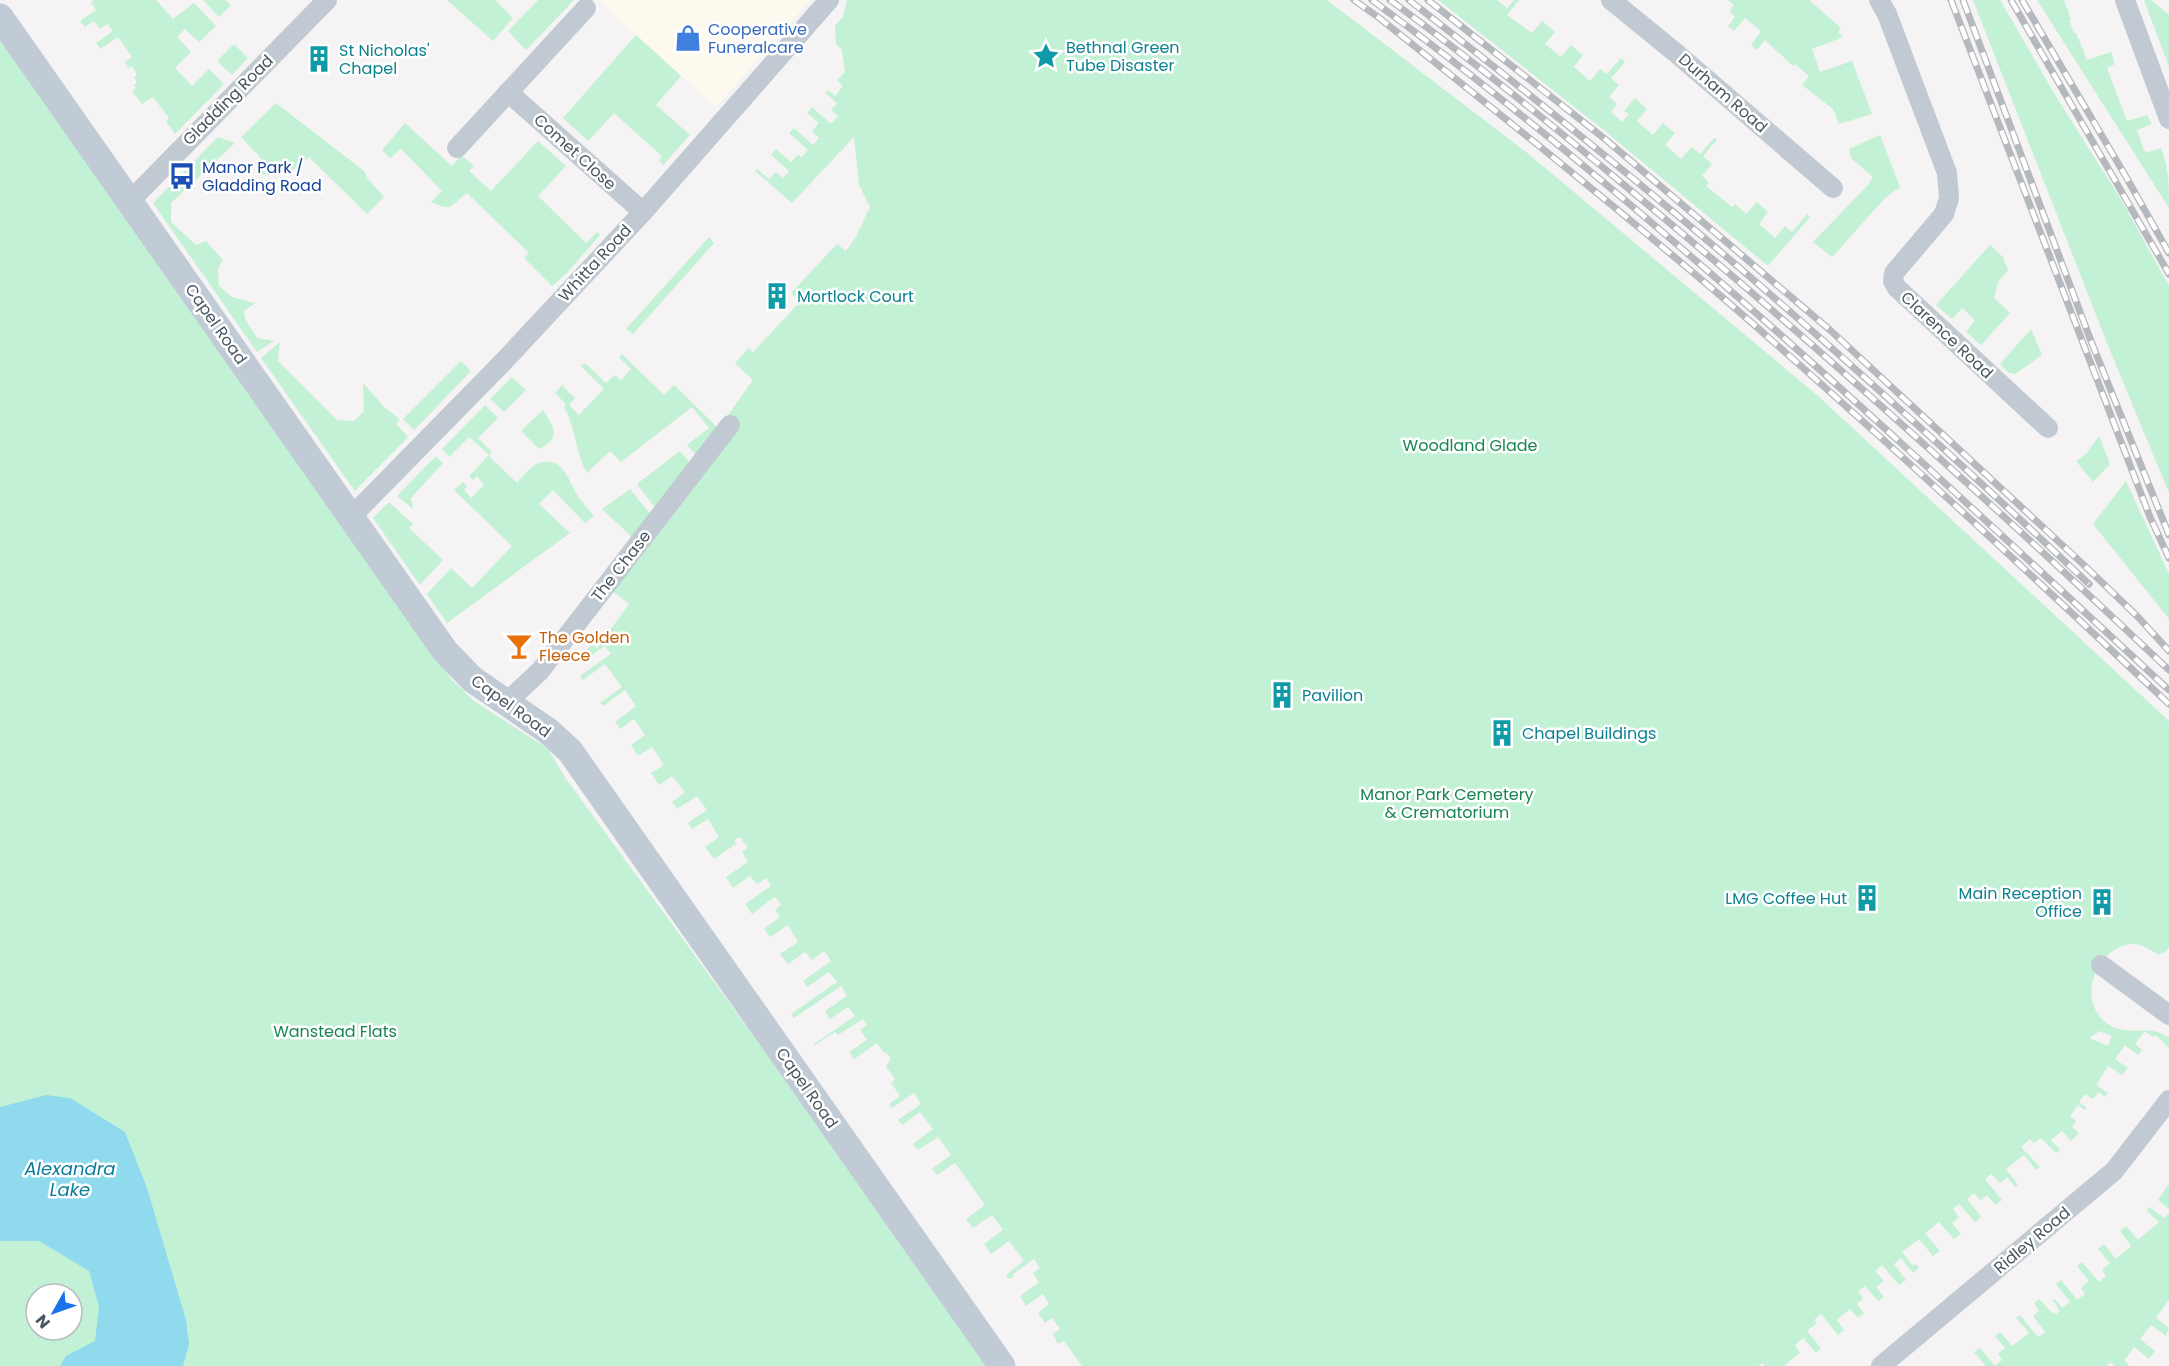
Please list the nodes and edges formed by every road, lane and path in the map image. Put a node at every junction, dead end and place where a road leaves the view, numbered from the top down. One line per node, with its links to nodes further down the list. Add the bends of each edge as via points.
1 (327, 0): 12 (street, Gladding Road)
2 (829, 0): 13 (street, Whitta Road)
3 (1611, 0): 11 (street, Durham Road)
4 (1879, 0): 15 (street, Clarence Road, via 1947,173 1949,198 1944,214 1894,273 1893,281)
5 (2125, 0): 9 (street)
6 (586, 8): 8 (street)
7 (0, 17): 12 (street, Capel Road)
8 (508, 92): 10 (street); 13 (street, Comet Close)
9 (2169, 119)
10 (457, 148)
11 (1833, 188)
12 (130, 201): 16 (street, Capel Road)
13 (643, 212): 16 (street, Whitta Road)
14 (730, 425): 17 (street, The Chase, via 540,671)
15 (2048, 428)
16 (351, 517): 17 (street, Capel Road, via 445,651 472,679)
17 (507, 702): 21 (street, Capel Road, via 570,752)
18 (2101, 964): 19 (street)
19 (2169, 1015)
20 (2169, 1100): 22 (street, Ridley Road, via 2114,1171)
21 (1002, 1366)
22 (1881, 1366)

